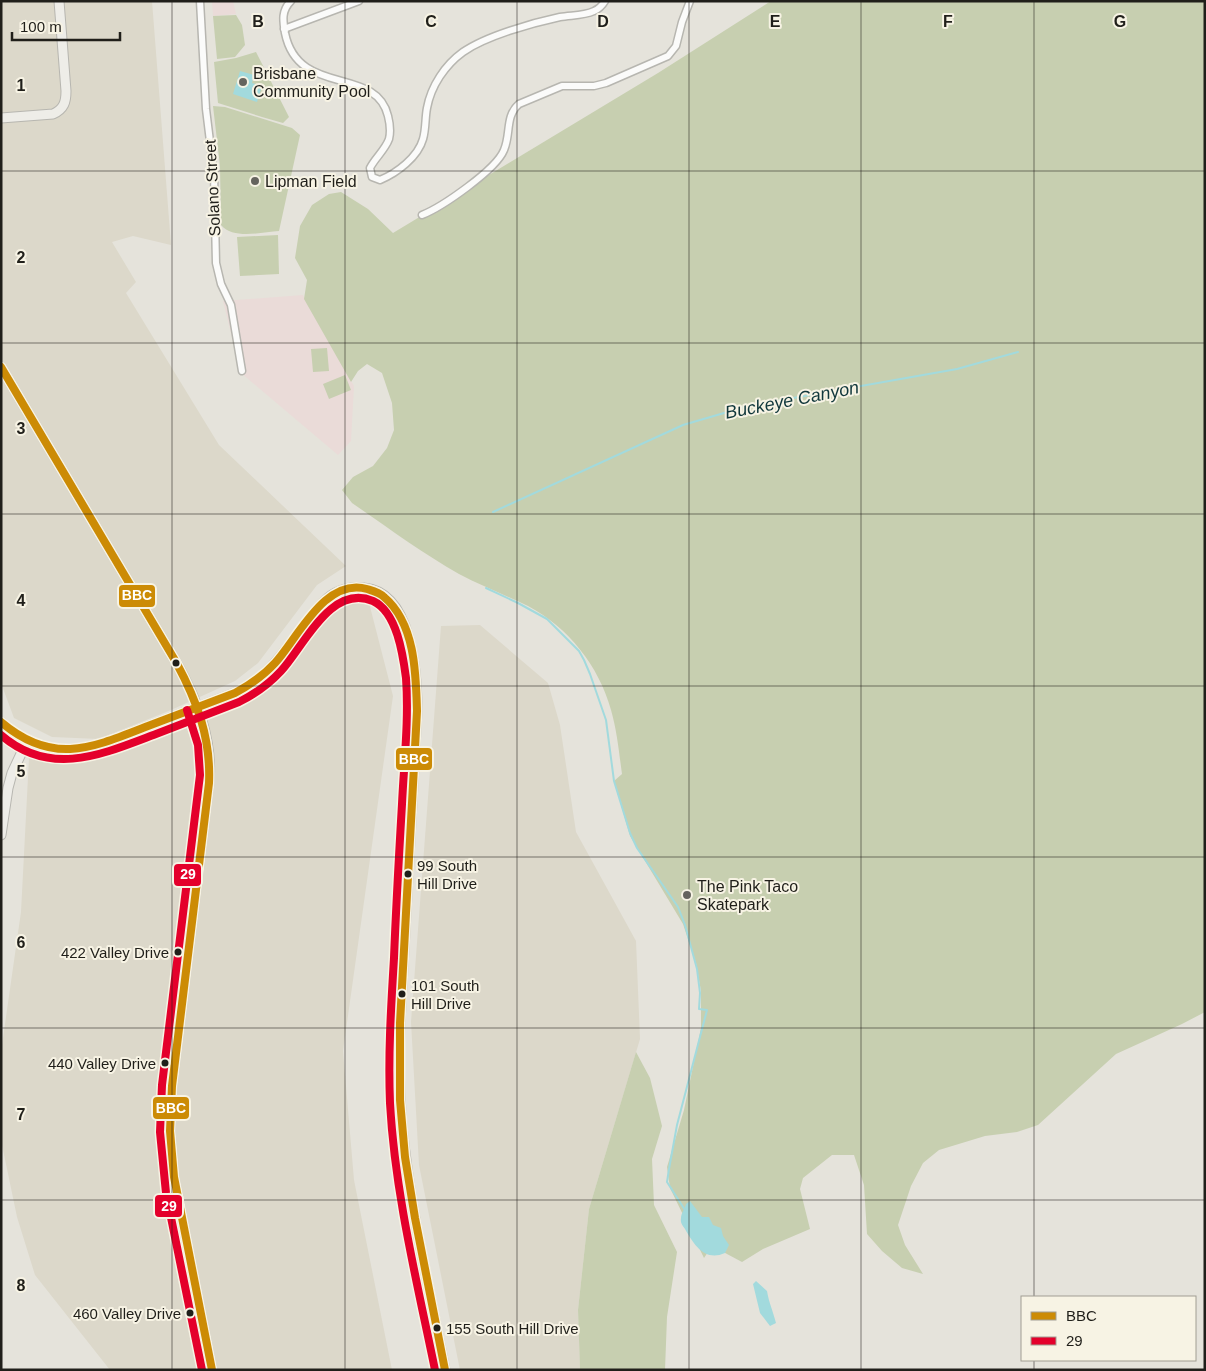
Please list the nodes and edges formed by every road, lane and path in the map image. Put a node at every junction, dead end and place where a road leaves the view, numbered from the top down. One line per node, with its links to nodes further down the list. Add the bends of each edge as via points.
1 (59, 1): 8 (street, via 66,103 53,114)
2 (200, 1): 11 (street, Solano Street, via 206,109 214,174 216,263 231,305)
3 (291, 1): 7 (street, via 283,12)
4 (359, 1): 7 (street)
5 (605, 1): 7 (street, via 595,11 516,30 476,44 458,56 442,73 432,91 418,150 405,164 380,180 372,177 370,168 390,134 383,103 369,91 306,68 291,51)
6 (690, 1): 9 (street, via 676,46 668,56 606,83 562,86 519,104 510,117 506,145 499,158 445,203)
7 (284, 29)
8 (1, 118)
9 (422, 215)
10 (1, 367): 12 (street, via 172,655)
11 (242, 371)
12 (197, 707): 14 (street, via 88,748 57,750); 16 (street, via 208,743 210,775 172,1086 170,1138 178,1199); 17 (street, via 240,690 260,678 321,604 337,593 358,587 377,591 392,603 403,620 416,675 418,711 400,1024 402,1124 411,1195)
13 (1, 722): 14 (street)
14 (27, 740): 15 (street, via 12,773)
15 (1, 835)
16 (212, 1370)
17 (445, 1370)

